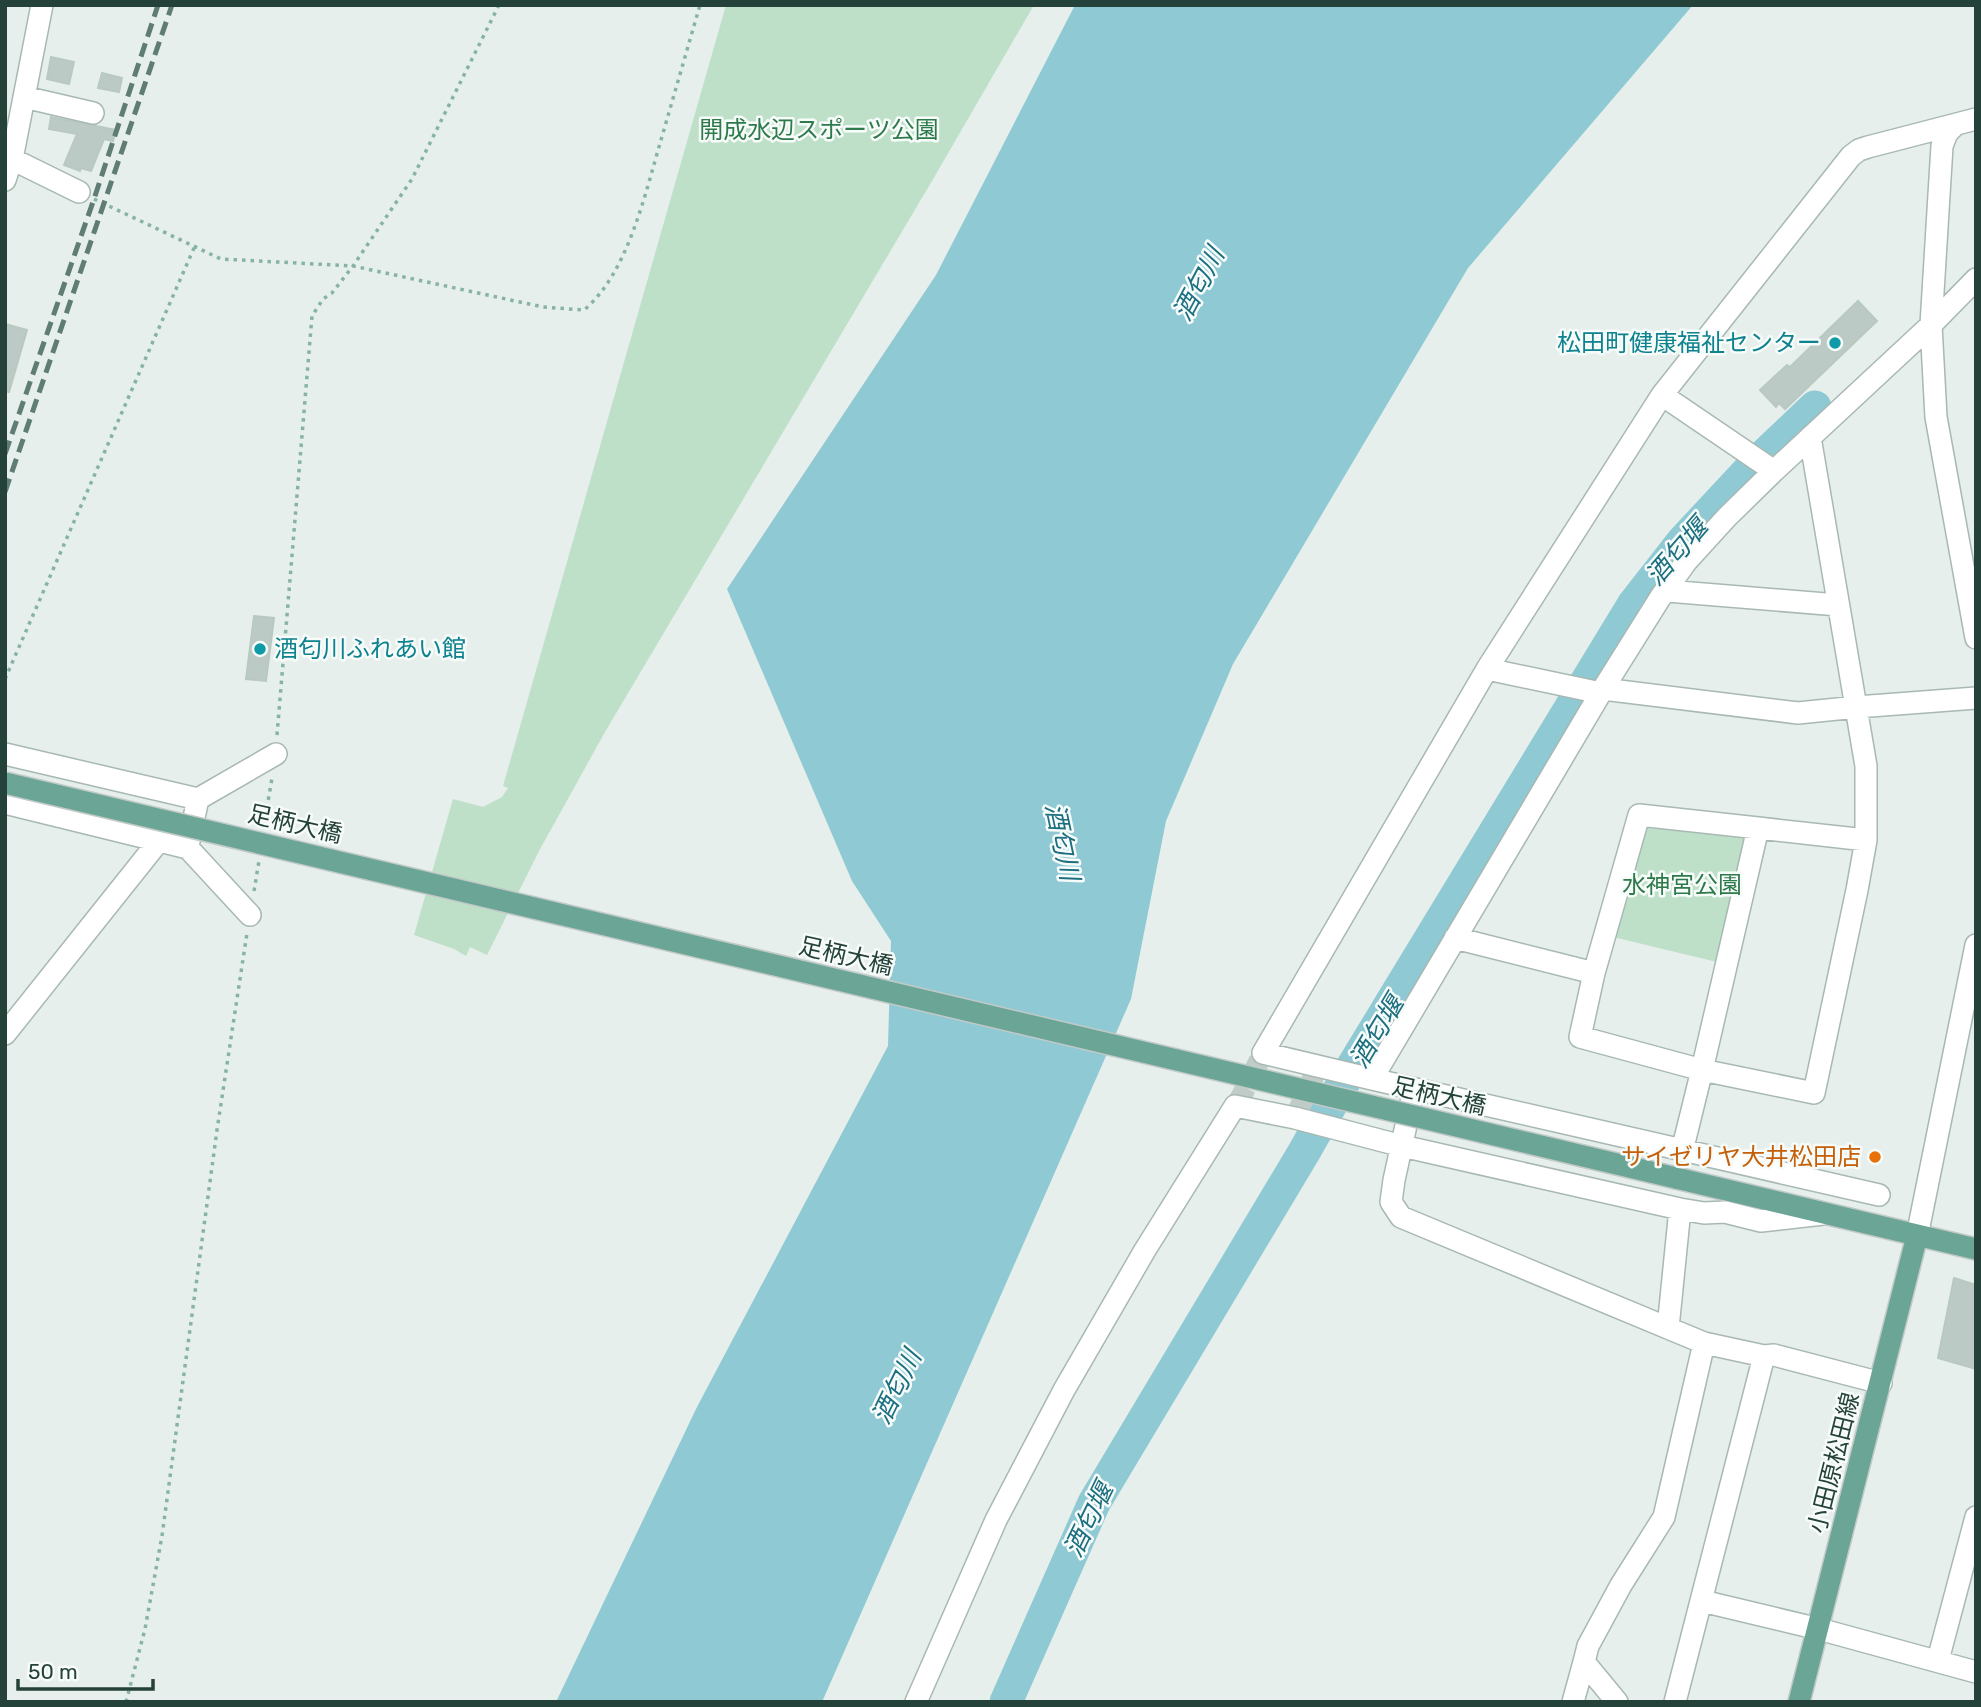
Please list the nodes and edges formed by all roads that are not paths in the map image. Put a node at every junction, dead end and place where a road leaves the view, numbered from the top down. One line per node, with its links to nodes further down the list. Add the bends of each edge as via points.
1 (42, 5): 2 (street)
2 (24, 97): 3 (street); 6 (street)
3 (93, 113)
4 (1976, 119): 5 (street)
5 (1955, 125): 10 (street, via 1942,146); 11 (street, via 1868,147 1851,156)
6 (12, 159): 7 (street); 8 (street)
7 (5, 180)
8 (79, 192)
9 (1976, 279): 10 (street)
10 (1931, 325): 12 (street); 16 (street, via 1936,417)
11 (1662, 396): 13 (street); 17 (street)
12 (1810, 437): 13 (street); 15 (street)
13 (1765, 465): 14 (street)
14 (1667, 591): 15 (street); 18 (street)
15 (1838, 605): 20 (street)
16 (1976, 638)
17 (1487, 669): 18 (street); 36 (street, via 1263,1053)
18 (1592, 690): 20 (street, via 1798,713); 31 (street)
19 (1976, 698): 20 (street)
20 (1857, 707): 27 (street, via 1866,766)
21 (5, 754): 24 (street)
22 (276, 754): 24 (street)
23 (5, 783): 42 (main road, 足柄大橋, bridge)
24 (198, 799): 29 (street)
25 (5, 803): 28 (street)
26 (1758, 828): 27 (street); 33 (street, via 1639,816); 35 (street)
27 (1866, 840): 35 (street, via 1814,1093)
28 (158, 842): 29 (street); 34 (street)
29 (188, 848): 30 (street)
30 (250, 915)
31 (1455, 939): 33 (street); 36 (street)
32 (1976, 945): 43 (street)
33 (1594, 973): 35 (street, via 1580,1037)
34 (5, 1034)
35 (1702, 1070): 39 (street)
36 (1358, 1076): 37 (street)
37 (1414, 1090): 38 (street); 39 (street)
38 (1402, 1146): 41 (street); 45 (street, via 1391,1202 1401,1217); 55 (street, via 1235,1106 1064,1390 996,1520)
39 (1682, 1151): 40 (street)
40 (1879, 1195)
41 (1680, 1209): 42 (street, via 1725,1212 1761,1221); 45 (street)
42 (1824, 1214): 43 (main road, 足柄大橋)
43 (1917, 1236): 44 (main road, 足柄大橋); 48 (main road, 小田原松田線)
44 (1976, 1249)
45 (1668, 1328): 46 (street)
46 (1704, 1343): 47 (street); 53 (street, via 1664,1517 1621,1586)
47 (1764, 1356): 48 (street); 50 (street)
48 (1881, 1383): 51 (main road, 小田原松田線)
49 (1976, 1517): 52 (street)
50 (1702, 1601): 51 (street); 58 (street)
51 (1819, 1629): 52 (street); 59 (main road, 小田原松田線)
52 (1938, 1660): 54 (street)
53 (1584, 1662): 56 (street); 57 (street)
54 (1976, 1672)
55 (916, 1702)
56 (1573, 1702)
57 (1617, 1702)
58 (1675, 1702)
59 (1799, 1702)

